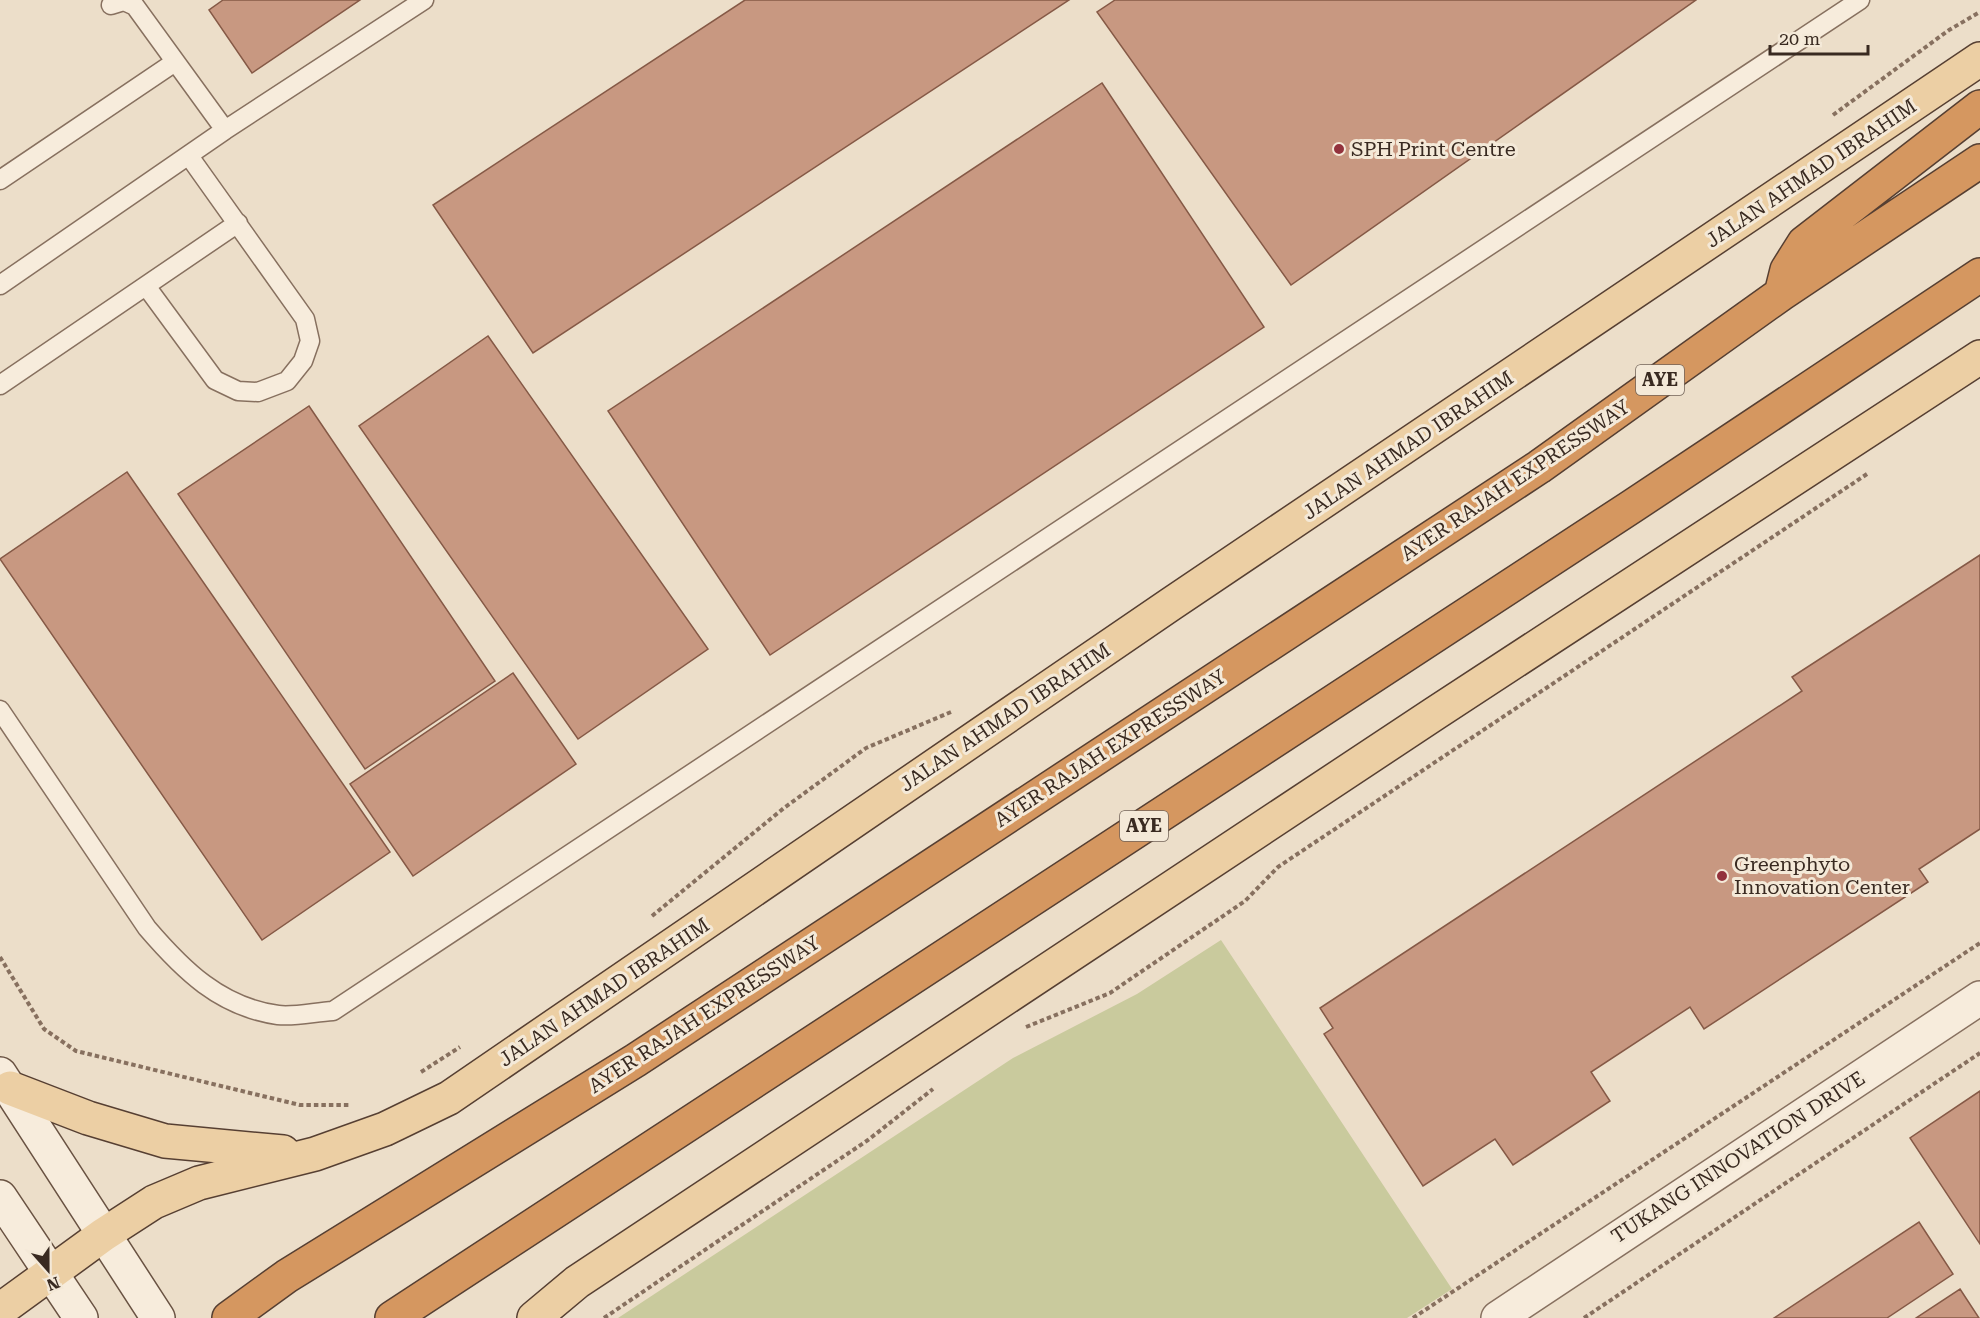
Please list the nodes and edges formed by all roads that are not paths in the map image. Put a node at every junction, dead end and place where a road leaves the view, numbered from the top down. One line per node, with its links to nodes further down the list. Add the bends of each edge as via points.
1 (424, 0): 7 (lane)
2 (1860, 0): 20 (lane, via 333,1011 279,1015 231,1002 204,987 175,961 147,928)
3 (111, 5): 5 (lane, via 124,1 135,6)
4 (1980, 59): 23 (main road, JALAN AHMAD IBRAHIM, via 1180,598 449,1098 385,1129)
5 (175, 62): 7 (lane); 10 (lane)
6 (1980, 107): 16 (highway, via 1804,243 1786,270)
7 (225, 130): 8 (lane)
8 (189, 156): 11 (lane); 13 (lane)
9 (1980, 160): 16 (highway, AYER RAJAH EXPRESSWAY / AYE)
10 (0, 180)
11 (238, 223): 15 (lane); 15 (lane, via 305,319 310,340 303,361 287,381 258,392 238,391 215,380)
12 (1980, 275): 17 (highway, AYE)
13 (0, 285)
14 (1980, 285): 17 (highway)
15 (147, 286): 19 (lane)
16 (1781, 294): 30 (highway, AYER RAJAH EXPRESSWAY / AYE, via 1539,467 636,1060 287,1276)
17 (1895, 332): 31 (highway, AYE)
18 (1980, 357): 32 (main road, via 587,1275)
19 (0, 385)
20 (0, 711)
21 (1980, 998): 33 (street, TUKANG INNOVATION DRIVE)
22 (5, 1081): 23 (main road, via 88,1118 165,1141); 25 (street)
23 (315, 1154): 25 (main road, JALAN AHMAD IBRAHIM, via 199,1183 154,1202)
24 (0, 1197): 26 (street)
25 (103, 1235): 26 (main road, JALAN AHMAD IBRAHIM); 29 (street)
26 (51, 1272): 27 (main road, JALAN AHMAD IBRAHIM); 28 (street)
27 (0, 1310)
28 (81, 1318)
29 (158, 1318)
30 (229, 1318)
31 (392, 1318)
32 (534, 1318)
33 (1498, 1318)

